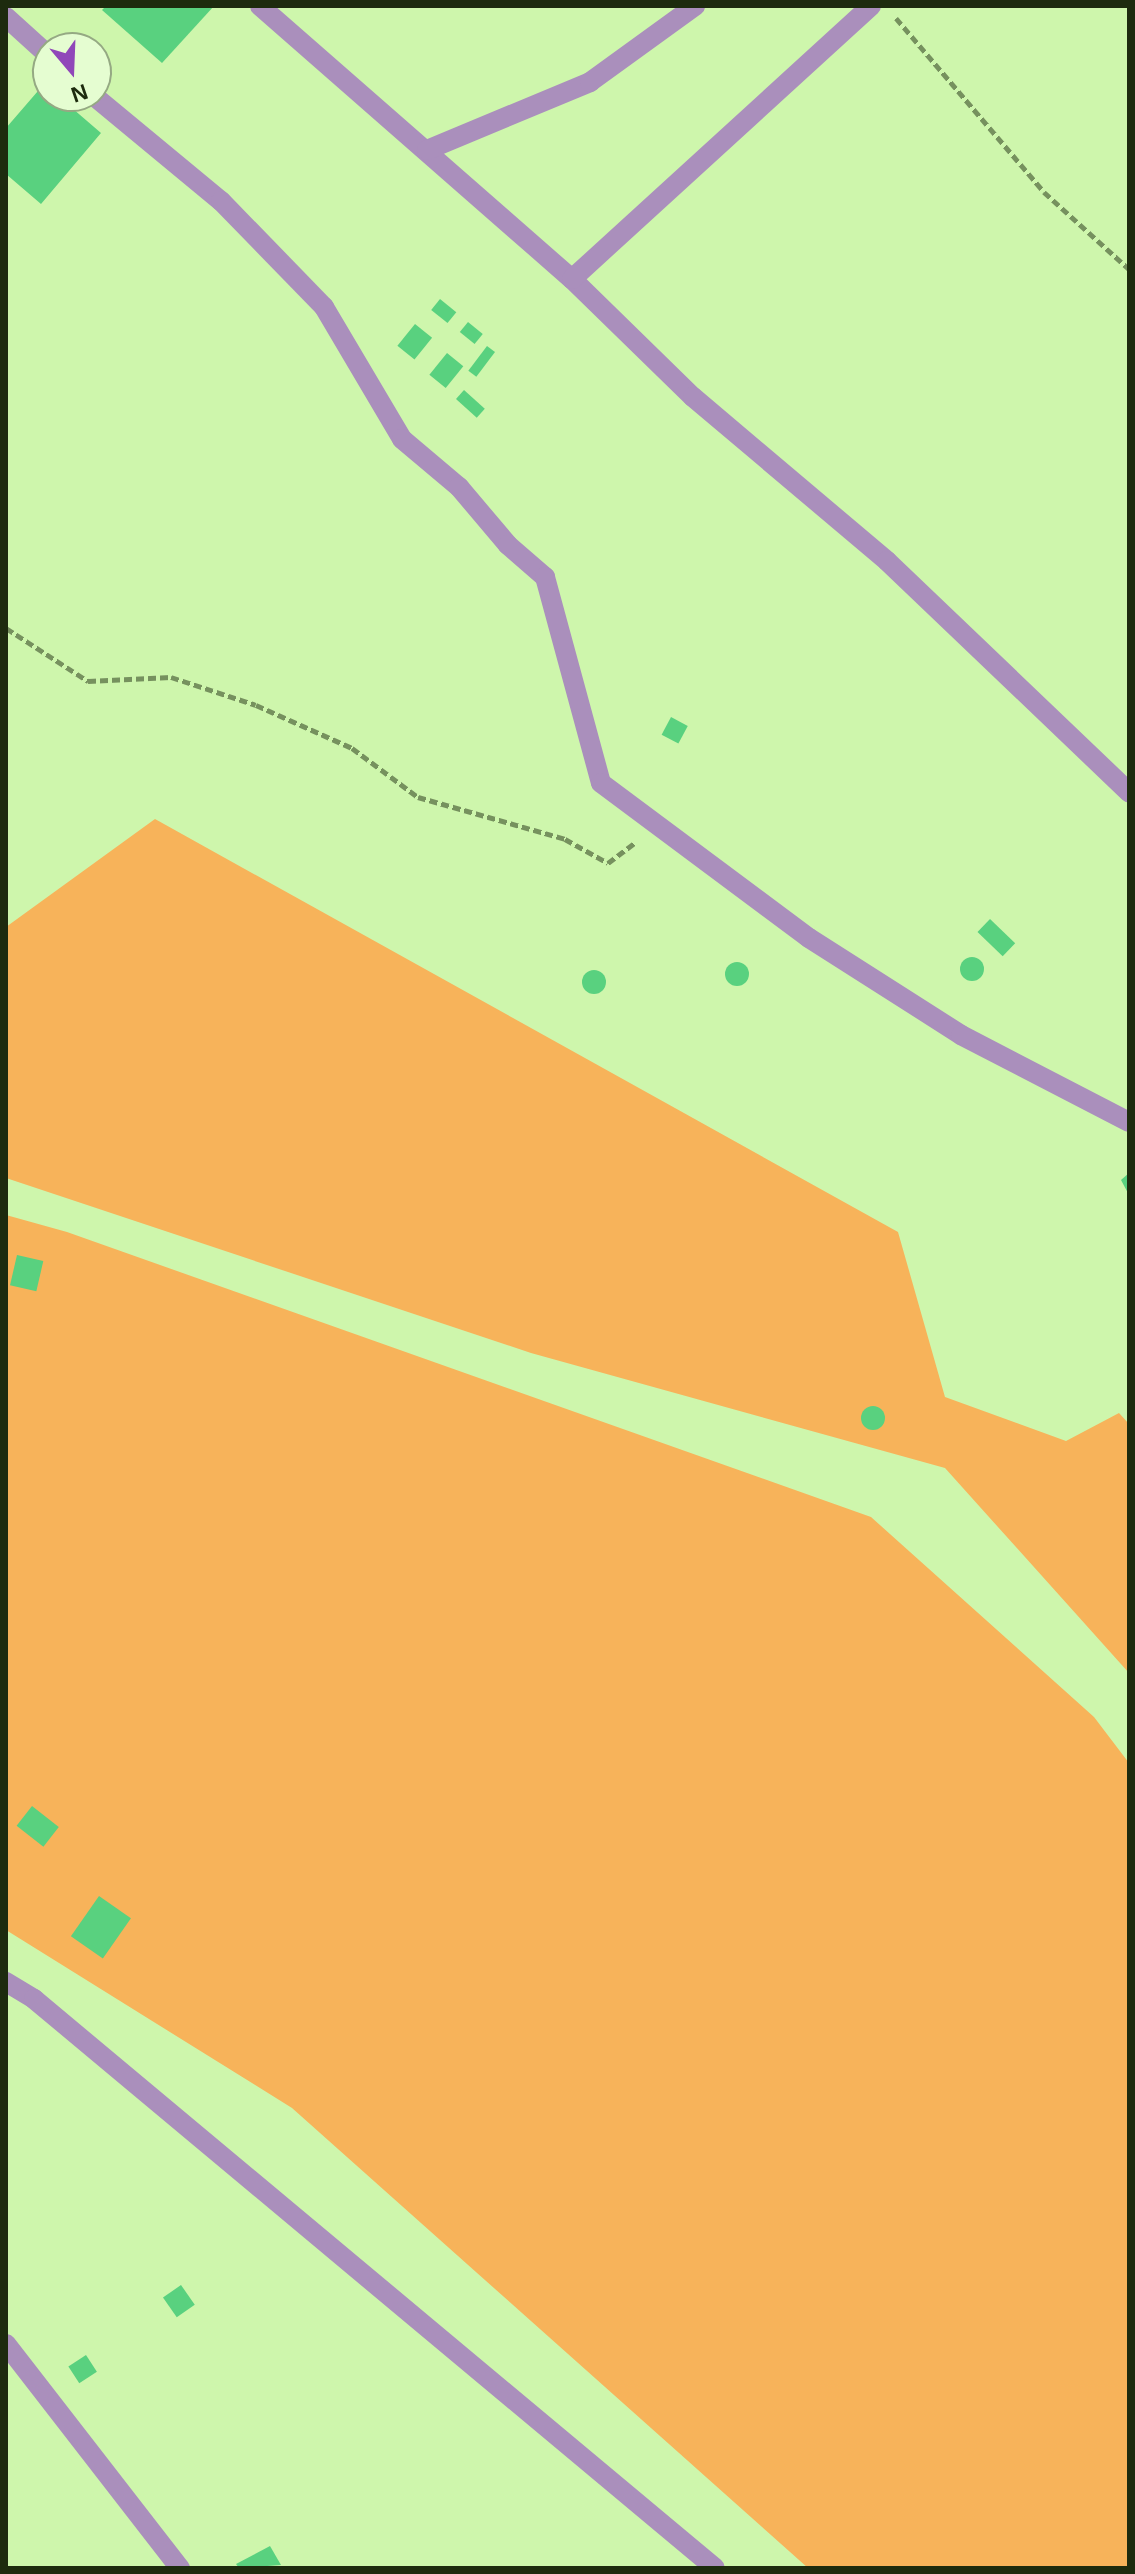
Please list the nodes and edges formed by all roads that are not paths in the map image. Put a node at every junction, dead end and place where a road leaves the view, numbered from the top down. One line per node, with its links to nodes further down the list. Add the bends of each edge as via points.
1 (260, 6): 7 (street)
2 (695, 6): 7 (street, via 590,82)
3 (871, 6): 8 (street)
4 (6, 17): 5 (street)
5 (32, 41)
6 (112, 111): 10 (street, via 221,201 324,307 402,439 459,487 508,545 545,577 601,783 809,938 961,1035)
7 (427, 150): 8 (street)
8 (572, 279): 9 (street, via 693,397 967,634)
9 (1129, 792)
10 (1129, 1122)
11 (6, 1982): 14 (street, via 34,1999)
12 (6, 2344): 13 (street)
13 (180, 2568)
14 (715, 2568)

